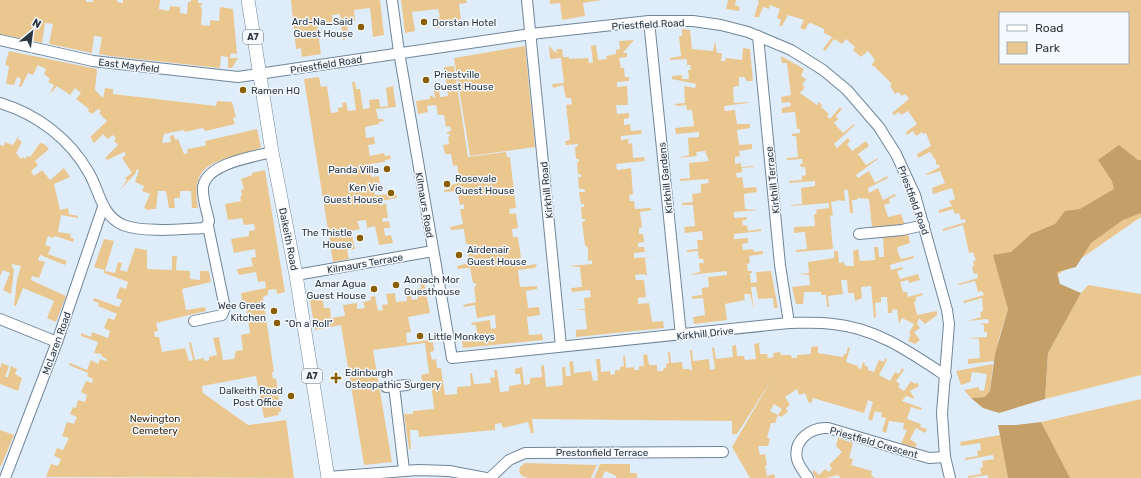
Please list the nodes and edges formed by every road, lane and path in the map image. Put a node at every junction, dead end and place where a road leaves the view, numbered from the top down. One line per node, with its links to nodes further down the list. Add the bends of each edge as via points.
1 (248, 0): 9 (main road, Dalkeith Road / A7)
2 (392, 0): 8 (street, Kilmaurs Road)
3 (527, 0): 5 (street, Kirkhill Road)
4 (649, 21): 5 (street, Priestfield Road); 6 (street, Priestfield Road, via 707,23); 21 (street, Kirkhill Gardens)
5 (531, 34): 8 (street, Priestfield Road); 23 (street, Kirkhill Road)
6 (758, 36): 13 (street, Priestfield Road, via 791,50 822,70 847,90 869,114 902,166); 20 (street, Kirkhill Terrace, via 780,265)
7 (0, 40): 9 (street, East Mayfield, via 93,61 231,76)
8 (399, 52): 9 (street, Priestfield Road); 16 (street, Kilmaurs Road)
9 (259, 75): 11 (main road, Dalkeith Road / A7)
10 (0, 103): 12 (street, via 34,118 65,142 89,173)
11 (272, 152): 14 (street, via 219,167 210,173 203,187); 17 (main road, Dalkeith Road / A7)
12 (103, 208): 14 (street, via 112,218 128,226 153,229); 22 (street, McLaren Road)
13 (924, 225): 15 (street); 25 (street, Priestfield Road, via 948,317 950,334)
14 (208, 226): 19 (street, via 225,308 222,315)
15 (859, 234)
16 (433, 251): 17 (street, Kilmaurs Terrace); 24 (street, Kilmaurs Road)
17 (296, 275): 31 (main road, Dalkeith Road / A7)
18 (0, 319): 22 (street)
19 (194, 321)
20 (790, 323): 21 (street, Kirkhill Drive); 25 (street, Kirkhill Drive, via 831,324 869,332 899,345)
21 (681, 335): 23 (street, Kirkhill Drive)
22 (57, 342): 32 (street, McLaren Road)
23 (562, 346): 24 (street, Kirkhill Drive)
24 (452, 358)
25 (946, 376): 28 (street, Priestfield Road, via 942,413)
26 (407, 385): 29 (street, via 390,387)
27 (723, 452): 34 (street, Prestonfield Terrace, via 525,453 509,460)
28 (945, 457): 35 (street, Priestfield Crescent, via 929,458 828,428 818,428 805,435 797,451 797,461); 36 (street, Priestfield Road)
29 (404, 470): 30 (street, via 433,470); 31 (street)
30 (463, 476): 33 (street)
31 (328, 477)
32 (5, 478)
33 (486, 478)
34 (490, 478)
35 (808, 478)
36 (950, 478)

